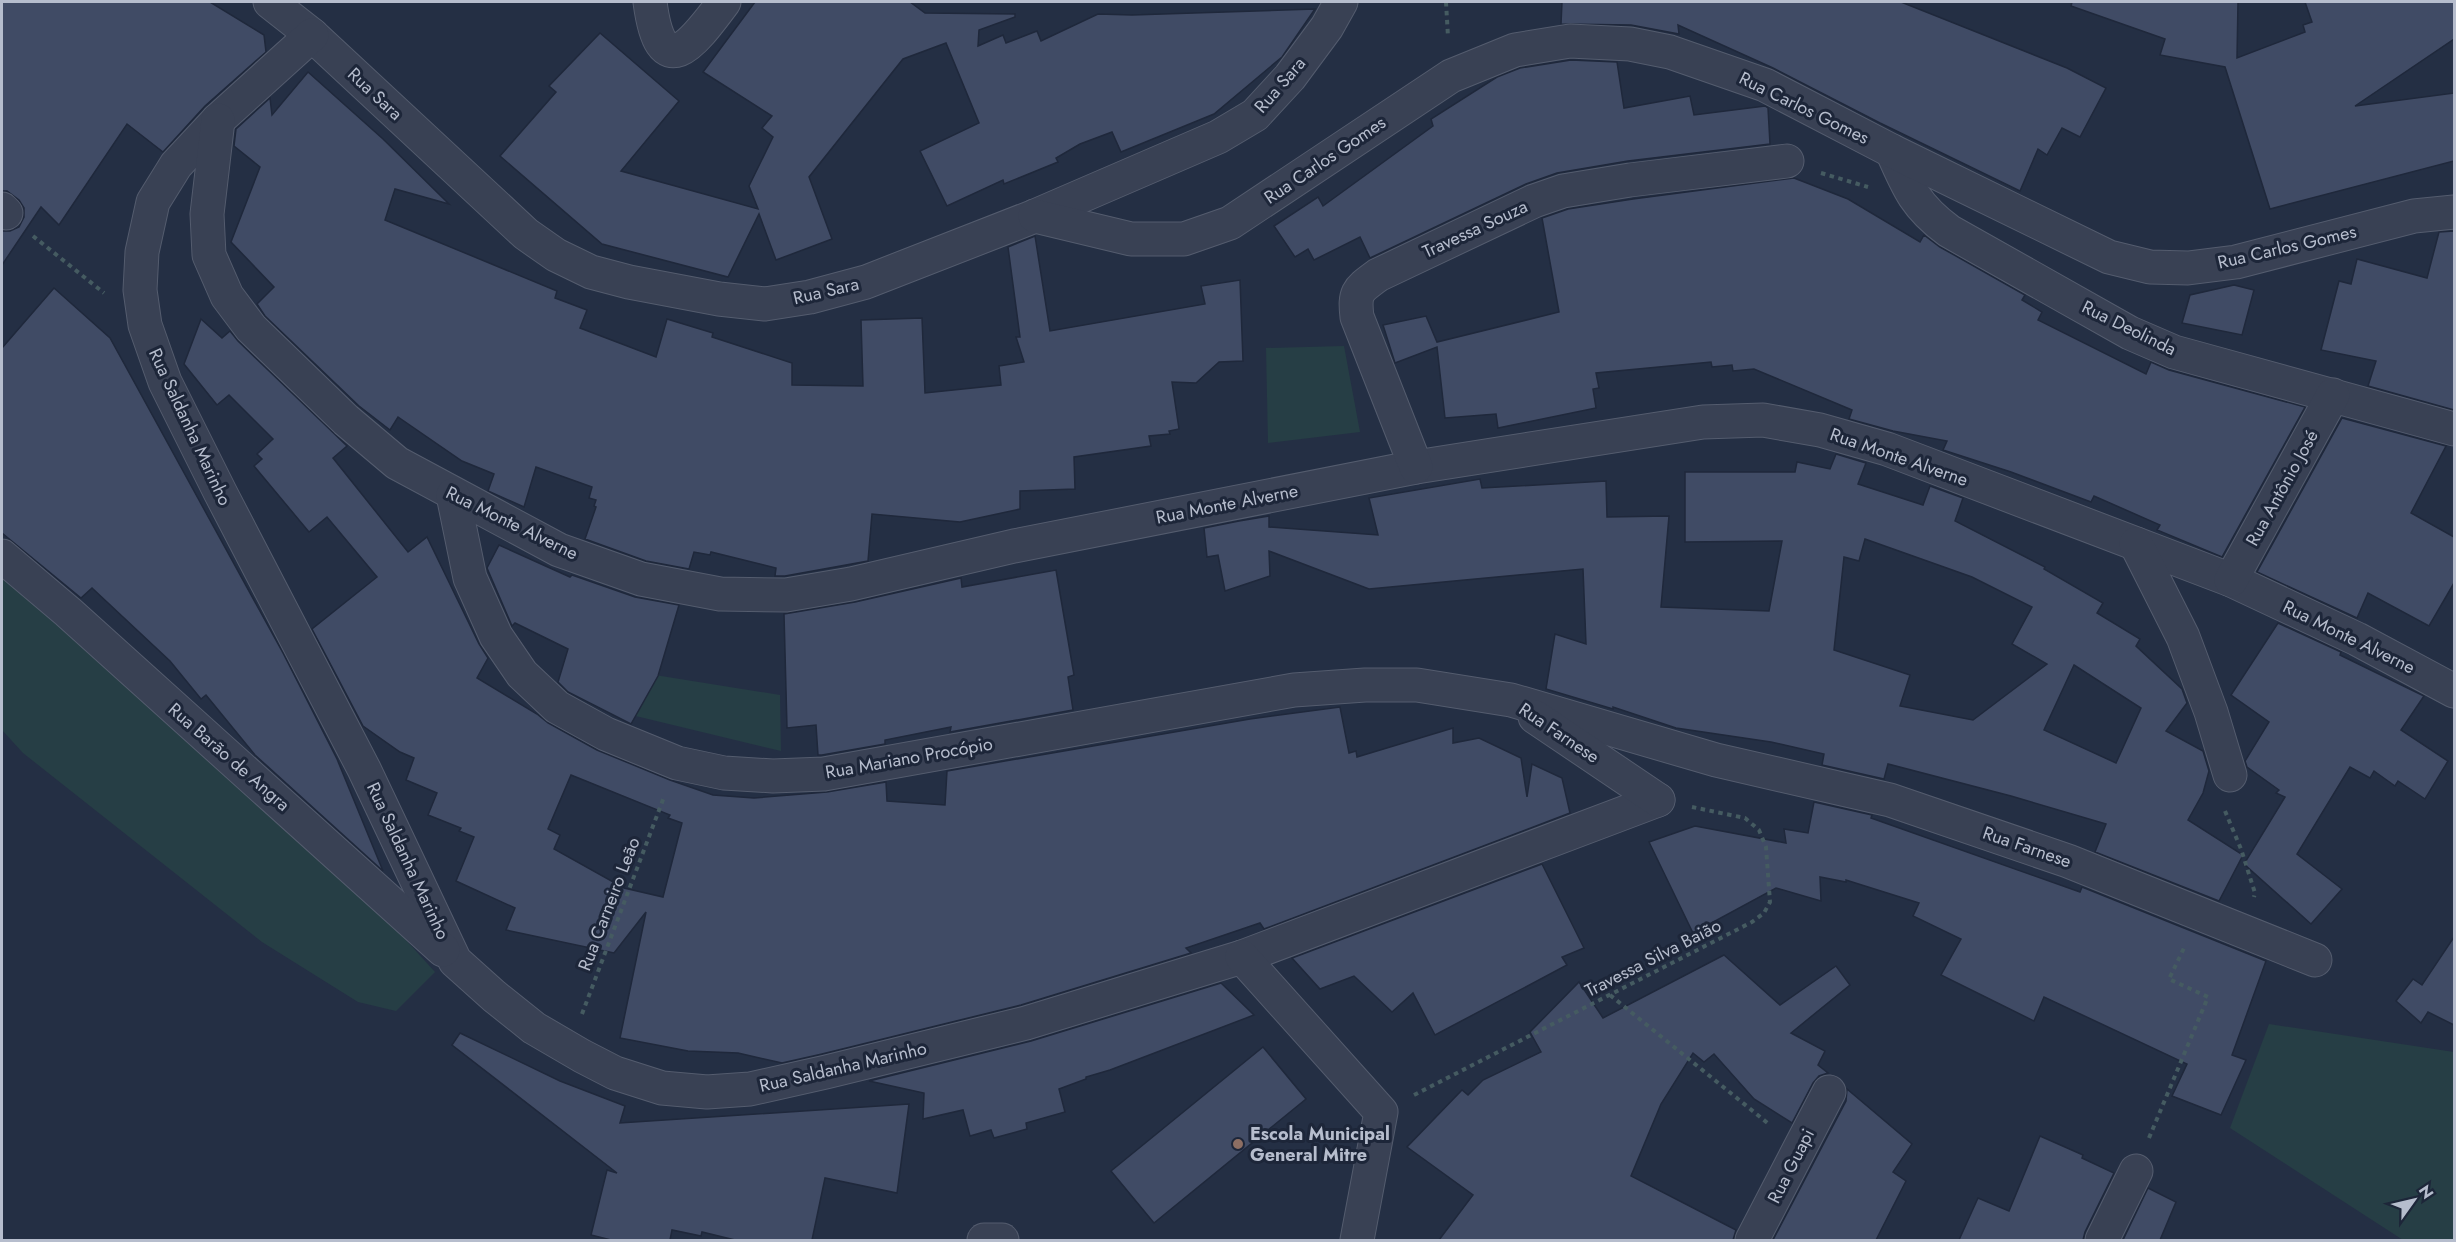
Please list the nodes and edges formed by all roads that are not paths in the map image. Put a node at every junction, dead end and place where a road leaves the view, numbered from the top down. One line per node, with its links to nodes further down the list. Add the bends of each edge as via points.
1 (270, 2): 5 (street, Rua Sara)
2 (650, 2): 3 (street, via 661,46 669,52 679,52)
3 (724, 2)
4 (1341, 2): 10 (street, Rua Sara, via 1290,76 1255,115 1218,137)
5 (312, 35): 6 (street, Rua Saldanha Marinho); 10 (street, Rua Sara, via 526,234 591,272 629,282 765,304 810,297 866,282)
6 (218, 120): 14 (street, Rua Monte Alverne, via 207,214 209,255 227,296 251,328 346,420 397,463); 23 (street, Rua Saldanha Marinho, via 176,165 153,202 142,252 140,290 145,325 165,382 364,769)
7 (1892, 151): 9 (street, Rua Carlos Gomes, via 2109,257 2150,267 2188,268 2236,262 2414,216); 10 (street, Rua Carlos Gomes, via 1765,85 1681,56 1630,44 1570,41 1515,50 1451,76 1230,223 1184,239 1131,239); 11 (street, Rua Deolinda, via 1908,189 1930,217 2130,333 2174,352)
8 (1787, 161): 13 (street, Travessa Souza, via 1563,191 1378,275 1359,289 1355,300 1357,317)
9 (2454, 212)
10 (1035, 216)
11 (2333, 395): 12 (street, Rua Deolinda); 17 (street, Rua Antônio José)
12 (2454, 429)
13 (1416, 467): 14 (street, Rua Monte Alverne, via 786,595 720,594 641,579 559,550); 15 (street, Rua Monte Alverne, via 1703,422 1763,420 1820,429 1887,450)
14 (453, 495): 19 (street, Rua Mariano Procópio, via 470,578 495,636 522,674 557,707 606,734 677,763 724,773 824,774 1294,690 1417,685)
15 (2136, 544): 17 (street, Rua Monte Alverne); 20 (street, via 2183,637)
16 (2, 556): 23 (street, Rua Barão de Angra)
17 (2231, 580): 18 (street, Rua Monte Alverne)
18 (2454, 690)
19 (1511, 700): 21 (street, Rua Farnese, via 1658,800); 22 (street, Rua Farnese, via 1716,760 1890,800 2068,861)
20 (2230, 775)
21 (1242, 957): 23 (street, Rua Saldanha Marinho, via 1026,1023 750,1089 707,1092 662,1088 615,1073 582,1056 534,1028); 28 (street, via 1381,1112)
22 (2315, 960)
23 (455, 961)
24 (1829, 1092): 29 (street, Rua Guapi)
25 (2136, 1171): 30 (street)
26 (984, 1240): 27 (street)
27 (1002, 1240)
28 (1357, 1240)
29 (1752, 1240)
30 (2102, 1240)

